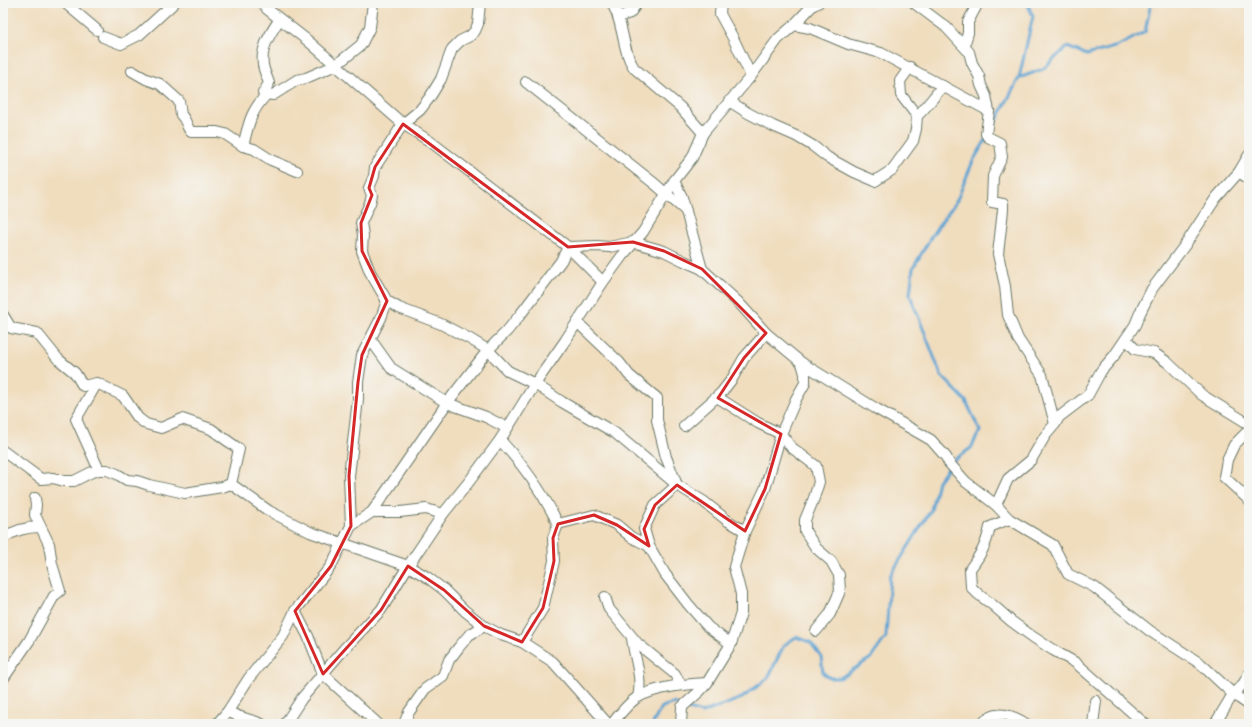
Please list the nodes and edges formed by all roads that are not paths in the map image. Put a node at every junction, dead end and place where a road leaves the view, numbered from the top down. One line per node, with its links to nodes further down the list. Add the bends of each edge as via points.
1 (65, 3): 2 (street, via 100,34 121,44 139,35)
2 (174, 3)
3 (263, 3): 13 (street)
4 (373, 3): 16 (street, via 370,27 361,45)
5 (480, 3): 26 (street, via 475,31 452,49 441,79 430,97 420,110)
6 (612, 3): 12 (street)
7 (636, 3): 12 (street, via 630,13)
8 (721, 3): 19 (street, via 720,14)
9 (914, 3): 15 (street, via 946,27)
10 (978, 3): 15 (street, via 968,22)
11 (815, 4): 14 (street)
12 (618, 17): 27 (street, via 626,51 634,68 680,107)
13 (280, 20): 16 (street); 22 (street, via 268,37 264,50 262,63 269,83)
14 (794, 25): 17 (street, via 810,28 848,44 881,53); 19 (street, via 778,39)
15 (964, 46): 24 (street, via 979,76)
16 (336, 65): 26 (street); 28 (street, via 297,80 273,95 267,94 251,116)
17 (910, 67): 21 (street); 25 (street, via 900,81 900,95)
18 (132, 70): 28 (street, via 160,84 179,101 181,115 191,132 225,134)
19 (750, 76): 23 (street)
20 (526, 82): 34 (street)
21 (943, 86): 24 (street); 25 (street)
22 (263, 93)
23 (729, 101): 25 (street, via 796,136 854,172 875,181 892,170 913,141); 27 (street)
24 (989, 111): 52 (street, via 986,134 1000,143 1002,157 993,176 992,202 1003,204 998,254 1008,315 1018,339 1042,375)
25 (917, 116)
26 (403, 124): 37 (street, via 431,142); 40 (street, via 375,167 369,188 372,195 361,223 362,251 370,272)
27 (703, 133): 33 (street, via 692,158)
28 (243, 146): 30 (street)
29 (1249, 155): 31 (street)
30 (297, 171)
31 (1239, 172): 32 (street); 44 (street, via 1216,198 1152,289 1136,325)
32 (1249, 179)
33 (674, 181): 34 (street); 35 (street)
34 (666, 194): 35 (street); 36 (street, via 643,232)
35 (686, 211): 38 (street)
36 (633, 242): 37 (street, via 609,247); 38 (street, via 664,251); 39 (street)
37 (568, 248): 39 (street); 46 (street, via 520,315)
38 (702, 269): 43 (street, via 739,303)
39 (603, 282): 42 (street)
40 (387, 301): 45 (street); 46 (street, via 441,324)
41 (3, 315): 48 (street, via 11,328 37,333 58,359 75,373 83,386)
42 (577, 322): 49 (street); 62 (street, via 629,375 657,398 657,420 666,457)
43 (766, 333): 47 (street); 50 (street, via 744,358 732,380)
44 (1126, 339): 52 (street, via 1101,371 1088,395 1059,417); 53 (street, via 1135,349 1154,353 1202,395)
45 (371, 340): 51 (street, via 391,368); 70 (street, via 362,355 358,382 349,476)
46 (488, 350): 49 (street, via 508,371); 51 (street)
47 (802, 363): 57 (street, via 805,383); 65 (street, via 931,440 966,482)
48 (98, 383): 60 (street, via 76,419); 61 (street, via 123,396 138,418 146,424 160,428 182,419 211,429 239,449)
49 (535, 384): 55 (street); 62 (street, via 615,433)
50 (717, 397): 54 (street); 57 (street)
51 (447, 403): 55 (street, via 486,417); 66 (street)
52 (1055, 424): 65 (street, via 1031,460 1008,479)
53 (1249, 424)
54 (684, 426)
55 (507, 428): 58 (street)
56 (1249, 433): 64 (street, via 1234,446 1227,460 1224,477)
57 (781, 434): 72 (street, via 765,489); 80 (street, via 791,446 816,466 819,482 805,520 805,531 816,548 831,561 839,575 840,591 830,614)
58 (500, 440): 67 (street); 69 (street, via 532,479)
59 (3, 451): 60 (street, via 41,479 74,481)
60 (99, 470): 61 (street, via 107,470 127,480 185,493)
61 (231, 484): 74 (street, via 268,511 310,532)
62 (677, 485): 72 (street); 75 (street, via 655,505 644,529)
63 (35, 498): 71 (street, via 35,515)
64 (1249, 500)
65 (996, 505): 68 (street)
66 (372, 512): 67 (street, via 426,509); 70 (street)
67 (443, 514): 76 (street)
68 (1009, 519): 89 (street, via 1053,545 1068,574 1094,587 1150,631 1201,664); 105 (street, via 990,527 982,553 970,569 971,587 1011,621 1076,663)
69 (558, 524): 75 (street, via 594,515 617,525 631,537); 82 (street, via 553,538 554,562 543,608)
70 (351, 526): 74 (street)
71 (40, 527): 73 (street, via 17,530); 86 (street, via 49,544 60,591 54,596)
72 (745, 531): 83 (street, via 734,568 741,594 741,612)
73 (3, 538)
74 (343, 543): 76 (street); 78 (street, via 331,566)
75 (649, 546): 83 (street, via 665,574 688,604 708,627)
76 (408, 566): 79 (street, via 444,590); 85 (street, via 381,610)
77 (605, 597): 81 (street, via 609,609)
78 (295, 611): 85 (street); 93 (street, via 283,636 249,678)
79 (484, 626): 82 (street); 98 (street, via 469,635 459,647 443,676 425,689)
80 (816, 631)
81 (632, 638): 88 (street, via 674,674); 90 (street, via 640,684)
82 (522, 642): 99 (street, via 553,662)
83 (731, 644): 87 (street)
84 (1249, 673): 89 (street, via 1244,683)
85 (323, 674): 96 (street, via 302,698); 97 (street)
86 (3, 679)
87 (707, 683): 88 (street); 101 (street, via 682,708)
88 (681, 685): 90 (street)
89 (1233, 694): 92 (street); 106 (street)
90 (638, 697): 100 (street)
91 (1096, 702): 104 (street)
92 (1249, 705)
93 (228, 711): 94 (street); 95 (street)
94 (216, 724)
95 (262, 724)
96 (285, 724)
97 (378, 724)
98 (404, 724)
99 (608, 724)
100 (612, 724)
101 (681, 724)
102 (982, 724): 103 (street, via 993,716 1002,714 1017,718)
103 (1026, 724)
104 (1093, 724)
105 (1145, 724)
106 (1215, 724)

